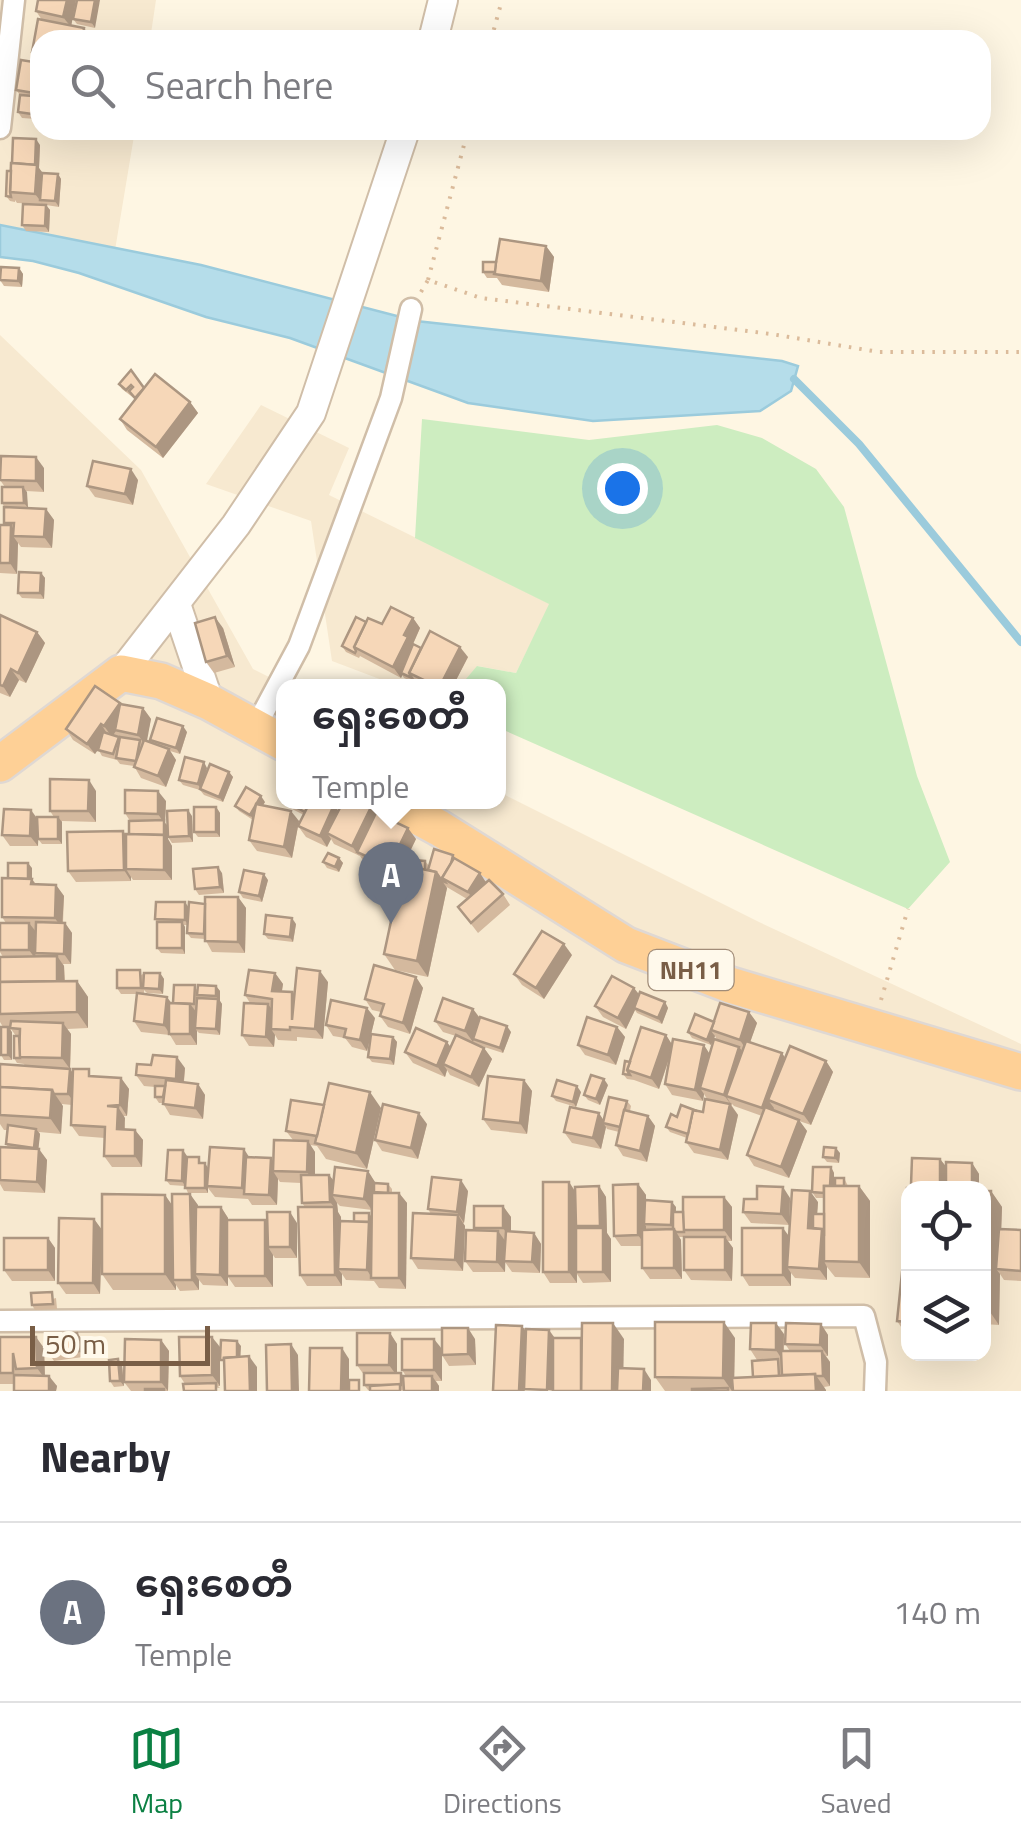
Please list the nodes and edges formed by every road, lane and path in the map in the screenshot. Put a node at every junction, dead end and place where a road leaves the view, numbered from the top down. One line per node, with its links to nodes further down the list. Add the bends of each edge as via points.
1 (14, 0): 6 (street)
2 (444, 0): 4 (street)
3 (502, 0): 5 (path)
4 (436, 30)
5 (494, 30)
6 (0, 128)
7 (402, 140): 12 (street, via 311,412)
8 (465, 140): 9 (path)
9 (428, 280): 10 (path); 11 (path, via 482,298 879,352)
10 (411, 309): 14 (street, via 391,398)
11 (1021, 352)
12 (176, 604): 13 (street); 15 (street)
13 (120, 674): 15 (highway, via 161,681); 17 (highway)
14 (288, 679)
15 (209, 702): 16 (highway)
16 (269, 735)
17 (0, 764)
18 (404, 809): 20 (highway, NH11, via 626,945)
19 (908, 909): 20 (path)
20 (873, 1028): 21 (highway, NH11)
21 (1021, 1072)
22 (0, 1321): 23 (street, via 864,1316 876,1362)
23 (875, 1391)

